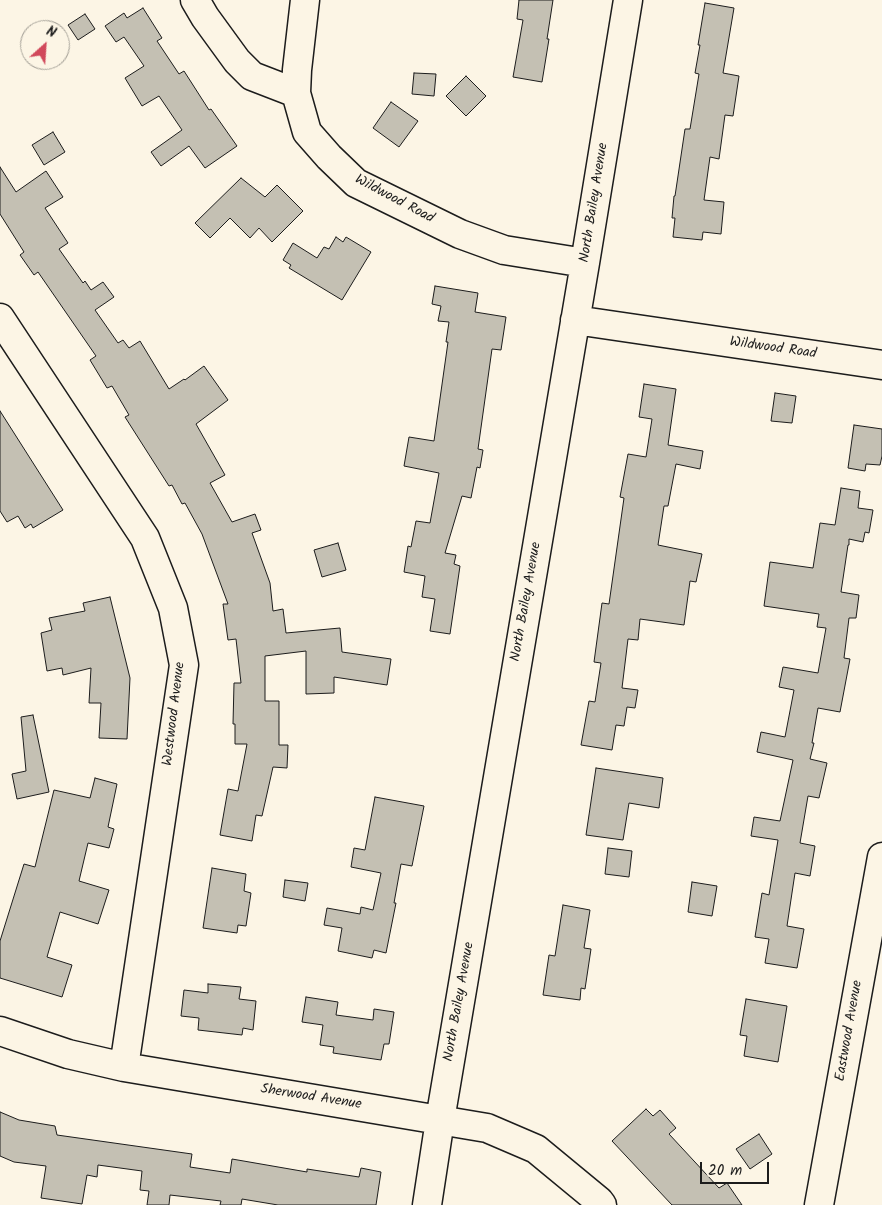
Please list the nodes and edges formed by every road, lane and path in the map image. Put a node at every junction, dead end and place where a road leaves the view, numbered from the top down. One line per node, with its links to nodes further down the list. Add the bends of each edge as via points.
1 (196, 0): 4 (street, via 237,61 252,76)
2 (306, 0): 4 (street, Wildwood Road)
3 (628, 0): 5 (street, North Bailey Avenue)
4 (296, 93): 5 (street, Wildwood Road, via 307,132 356,183 460,234 504,250)
5 (585, 262): 7 (street, North Bailey Avenue)
6 (0, 318): 11 (street, Westwood Avenue, via 145,538 173,608 184,666)
7 (575, 320): 8 (street, Wildwood Road); 12 (street, North Bailey Avenue)
8 (882, 365)
9 (882, 857): 15 (street, Eastwood Avenue)
10 (0, 1031): 11 (street, Sherwood Avenue, via 68,1054)
11 (124, 1067): 12 (street, Sherwood Avenue)
12 (440, 1120): 13 (street, North Bailey Avenue); 14 (street, Sherwood Avenue, via 487,1128 536,1149)
13 (427, 1205)
14 (602, 1205)
15 (819, 1205)

